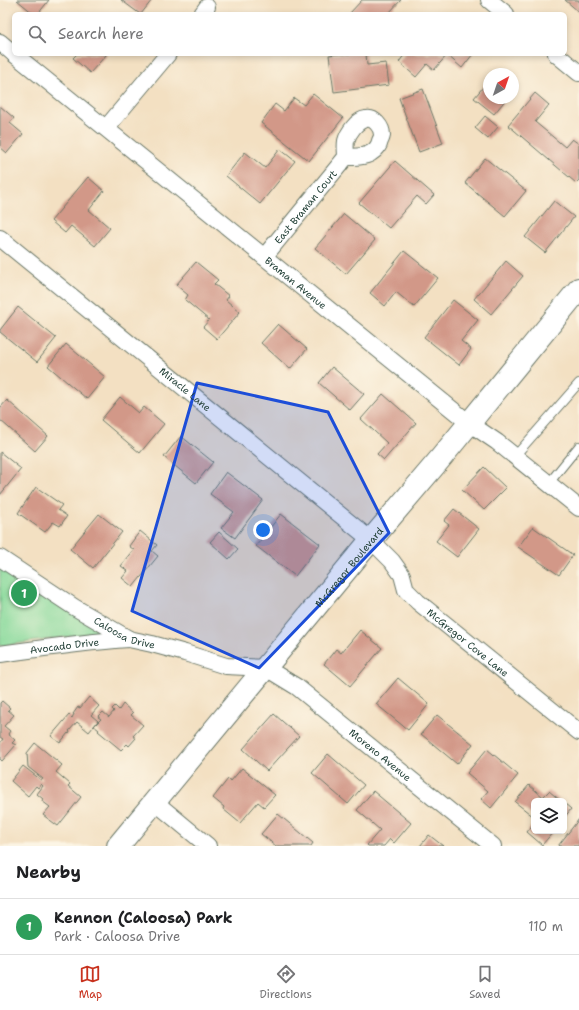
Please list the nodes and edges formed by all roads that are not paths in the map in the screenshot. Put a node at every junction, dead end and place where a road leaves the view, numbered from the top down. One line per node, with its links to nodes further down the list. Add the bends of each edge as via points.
1 (489, 0): 2 (street)
2 (504, 12)
3 (0, 42): 4 (street, Braman Avenue)
4 (12, 52)
5 (16, 56): 9 (street, Braman Avenue)
6 (166, 56): 9 (street)
7 (558, 56): 8 (street)
8 (579, 73)
9 (106, 128): 12 (street, Braman Avenue)
10 (346, 157): 12 (street, East Braman Court)
11 (0, 238): 20 (street, Miracle Lane)
12 (264, 257): 15 (street, Braman Avenue)
13 (579, 291): 15 (main road, McGregor Boulevard)
14 (579, 383): 17 (lane)
15 (469, 423): 17 (street, Braman Avenue); 20 (main road, McGregor Boulevard)
16 (579, 446): 18 (lane)
17 (516, 456): 18 (street, Braman Avenue)
18 (548, 483): 19 (street, Braman Avenue)
19 (579, 508)
20 (371, 540): 24 (main road, McGregor Boulevard); 25 (street, McGregor Cove Lane, via 392,561 402,575 406,590 418,602)
21 (0, 558): 22 (street, Caloosa Drive, via 74,607)
22 (129, 639): 23 (street, Avocado Drive); 24 (street, Caloosa Drive, via 226,666)
23 (0, 654)
24 (266, 668): 26 (main road, McGregor Boulevard); 29 (street, Moreno Avenue, via 297,687)
25 (579, 732)
26 (155, 802): 27 (main road, McGregor Boulevard); 28 (street)
27 (118, 846)
28 (208, 846)
29 (493, 846)

